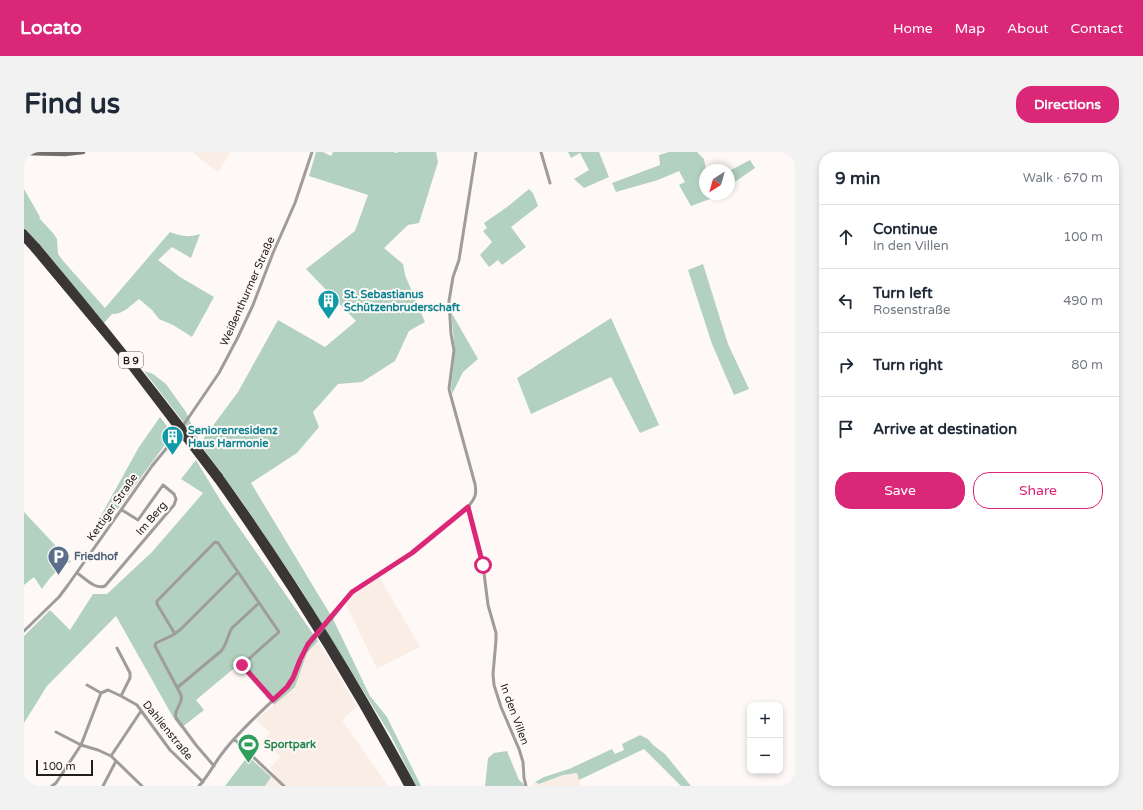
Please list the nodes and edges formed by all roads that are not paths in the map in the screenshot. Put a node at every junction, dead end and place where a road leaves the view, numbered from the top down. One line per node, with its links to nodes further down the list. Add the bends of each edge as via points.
1 (82, 152): 5 (street)
2 (312, 152): 10 (street, Weißenthurmer Straße, via 295,204 238,337 219,373 174,439)
3 (476, 152): 12 (street, via 459,260 452,276 449,301 454,350 449,389 476,494)
4 (540, 152): 6 (street)
5 (24, 153)
6 (550, 183)
7 (24, 232): 9 (highway, B 9)
8 (24, 239): 9 (highway, B 9)
9 (36, 249): 11 (highway, B 9, bridge, via 123,350 173,413)
10 (152, 466): 13 (street, Kettiger Straße)
11 (218, 477): 38 (highway, B 9, via 337,662); 39 (highway, B 9, via 274,555 341,659)
12 (468, 507): 24 (street, bridge, via 412,553 352,592 308,644 293,678); 40 (street, In den Villen, via 483,565 488,605 496,633 494,684 519,749)
13 (122, 510): 15 (street, Kettiger Straße); 15 (street, Im Berg, via 138,520 163,485 176,499 174,505 105,586 96,587)
14 (238, 572): 16 (street); 18 (street); 18 (street, via 215,542 157,601)
15 (78, 573): 17 (street, Kettiger Straße, via 59,597)
16 (259, 603): 21 (street, via 232,628 224,649); 24 (street, via 279,632 242,665)
17 (24, 631)
18 (175, 634): 21 (street, via 156,643 155,646)
19 (117, 648): 23 (street, via 130,674)
20 (87, 685): 22 (street)
21 (178, 687): 31 (street, via 182,699 176,711 176,718)
22 (101, 693): 23 (street, Dahlienstraße, via 108,690); 28 (street)
23 (121, 696): 25 (street, Dahlienstraße, via 137,705)
24 (273, 700): 27 (street)
25 (141, 711): 29 (street); 32 (street, Dahlienstraße, via 170,750)
26 (56, 732): 28 (street)
27 (234, 739): 31 (street); 37 (street)
28 (81, 745): 29 (street); 33 (street)
29 (111, 756): 30 (street)
30 (116, 761): 34 (street); 35 (street)
31 (214, 766): 32 (street)
32 (203, 782): 36 (street)
33 (52, 786)
34 (103, 786)
35 (142, 786)
36 (199, 786)
37 (284, 786)
38 (407, 786)
39 (413, 786)
40 (526, 786)

